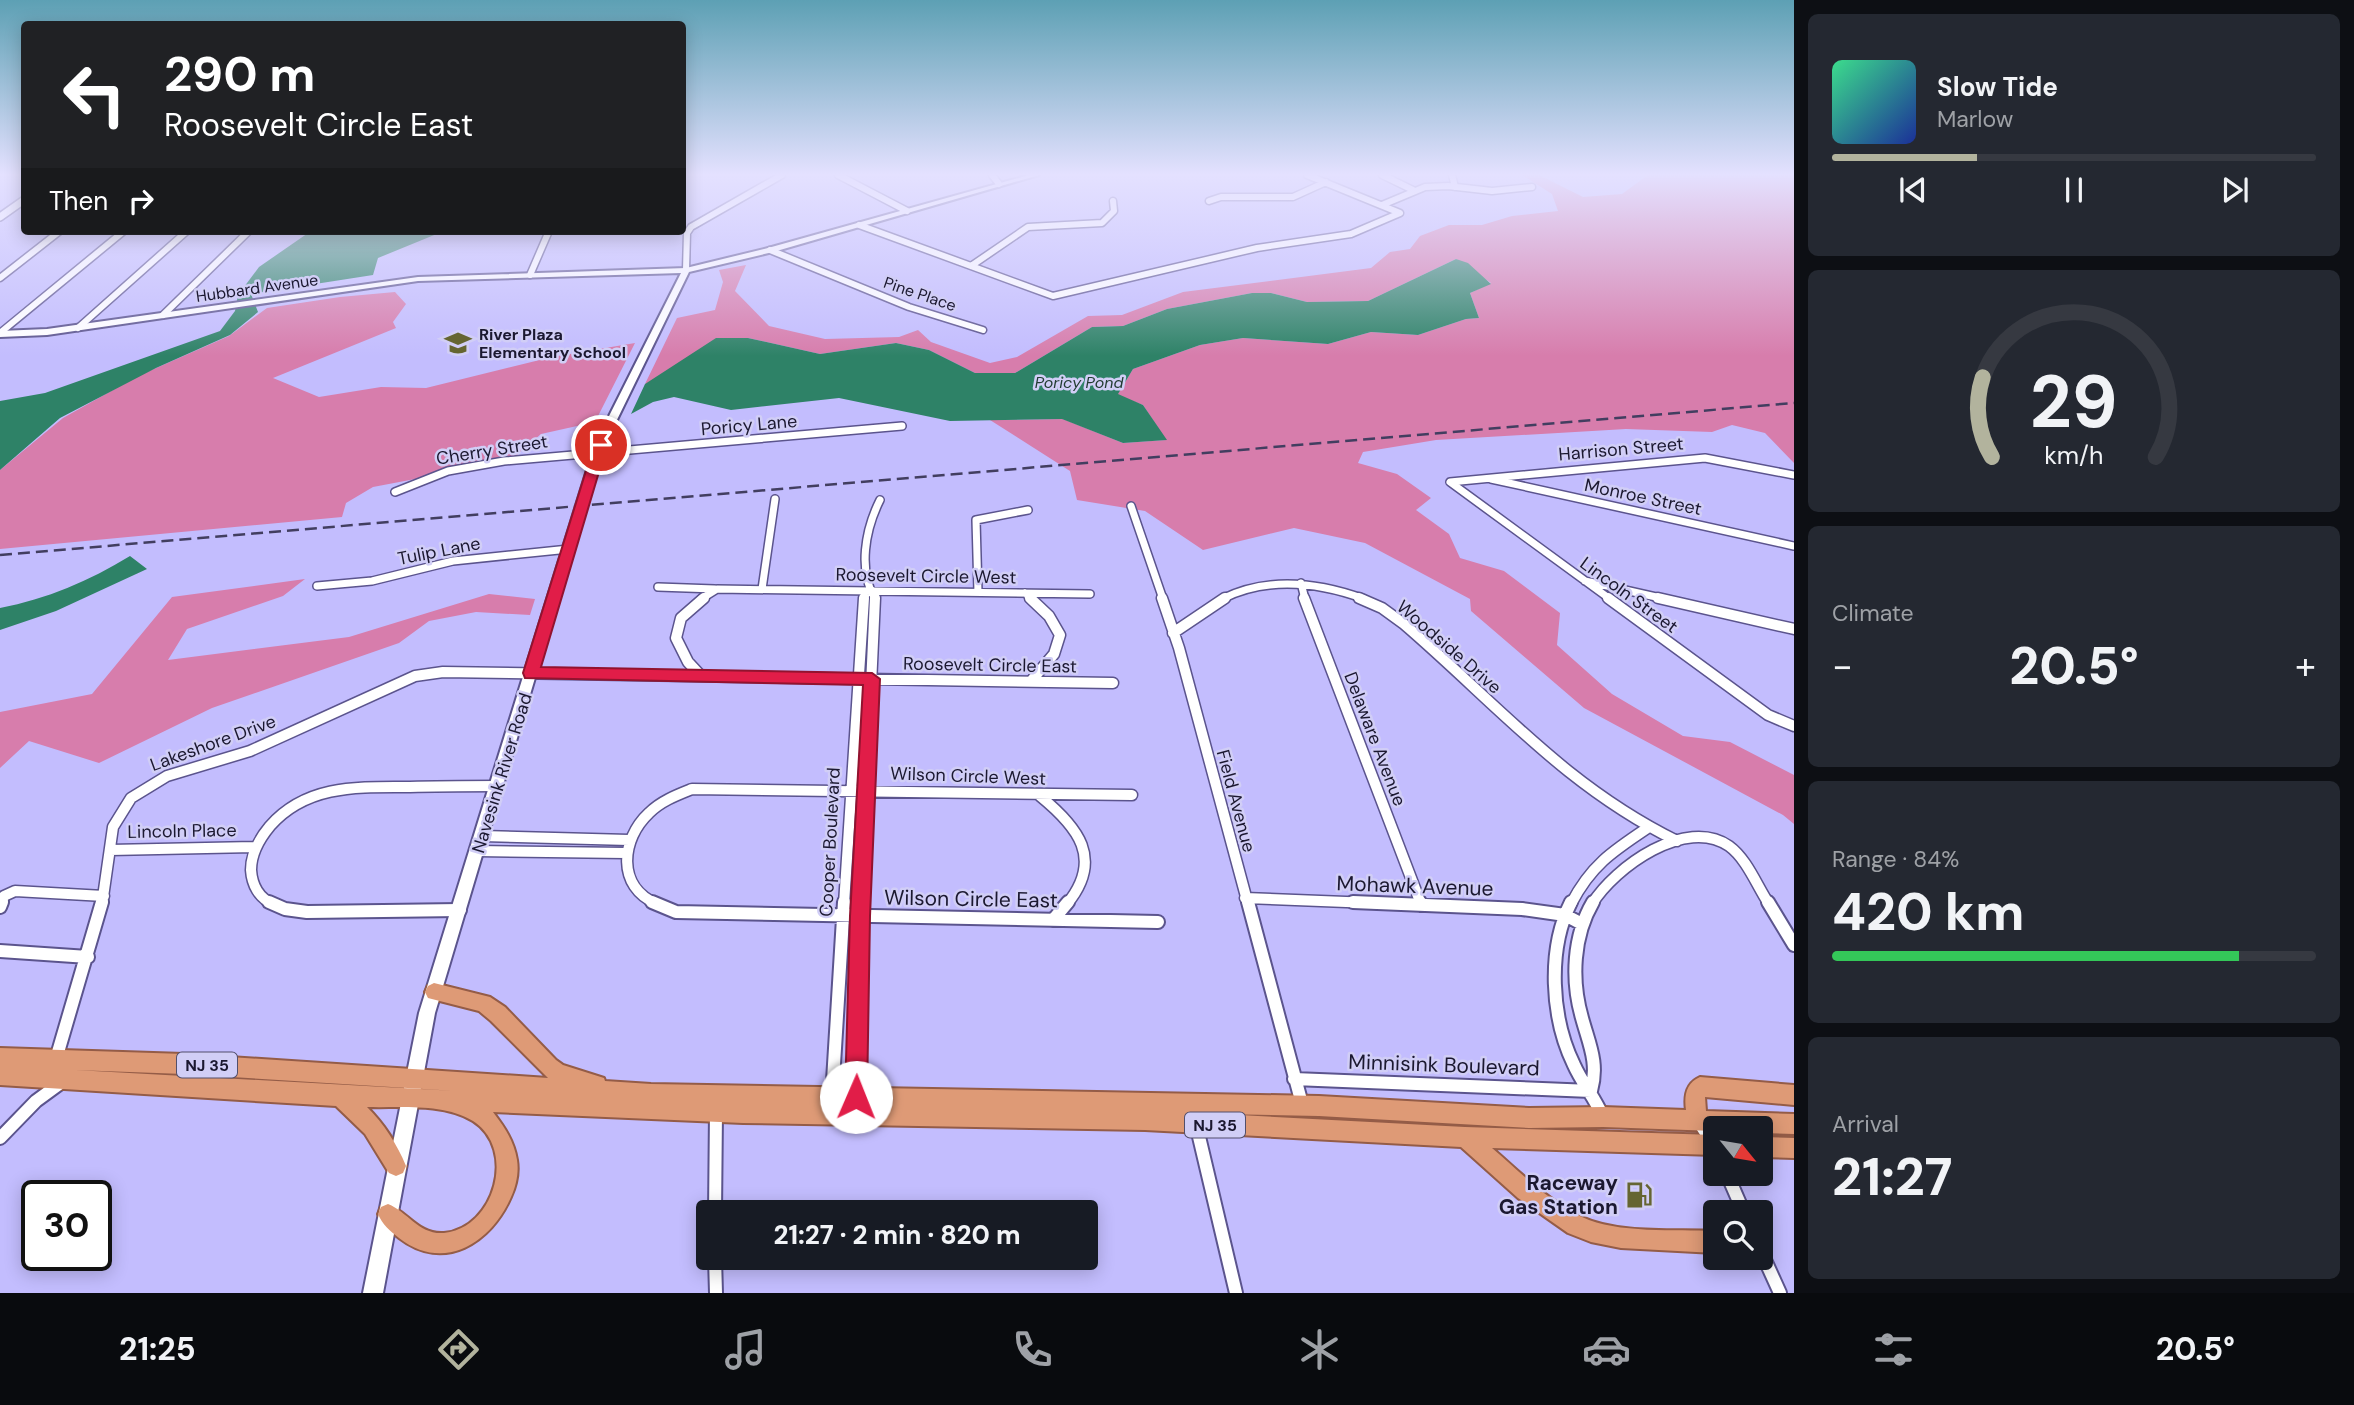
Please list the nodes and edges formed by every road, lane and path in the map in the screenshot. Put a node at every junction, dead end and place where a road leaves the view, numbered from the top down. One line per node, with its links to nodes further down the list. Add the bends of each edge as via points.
1 (54, 235): 15 (street)
2 (119, 235): 20 (street)
3 (182, 235): 18 (street)
4 (245, 235): 17 (street)
5 (547, 235): 14 (street)
6 (687, 235): 13 (street)
7 (822, 235): 11 (main road)
8 (888, 235): 12 (street)
9 (1015, 235): 12 (street)
10 (1342, 235): 12 (street, via 1257,248 1053,296)
11 (770, 250): 13 (main road); 19 (street, Pine Place, via 909,307)
12 (971, 265)
13 (685, 270): 14 (main road, Hubbard Avenue); 22 (main road, Navesink River Road)
14 (530, 275): 16 (main road, Hubbard Avenue, via 418,279)
15 (0, 278)
16 (254, 302): 17 (main road, Hubbard Avenue)
17 (163, 316): 18 (main road, Hubbard Avenue)
18 (78, 328): 20 (main road, Hubbard Avenue)
19 (983, 330)
20 (0, 333)
21 (902, 426): 22 (street, Poricy Lane)
22 (598, 453): 26 (street, Cherry Street, via 457,469); 32 (main road, Navesink River Road)
23 (1794, 475): 24 (street, Harrison Street, via 1705,458)
24 (1486, 477): 25 (street, Harrison Street); 31 (street, Monroe Street)
25 (1450, 482): 33 (street, Lincoln Street)
26 (396, 492)
27 (775, 499): 38 (street)
28 (880, 500): 39 (street, Cooper Boulevard, via 870,517)
29 (1131, 506): 44 (street, Field Avenue)
30 (1028, 510): 40 (street, via 976,520)
31 (1794, 546)
32 (569, 550): 35 (street, Tulip Lane, via 453,561 372,581); 45 (main road, Navesink River Road)
33 (1584, 580): 43 (street); 51 (street, Lincoln Street, via 1768,715)
34 (1301, 583): 44 (street, Woodside Drive, via 1241,591 1206,608); 57 (street, Woodside Drive, via 1349,594 1396,618 1554,762); 67 (street, Delaware Avenue)
35 (317, 586)
36 (658, 587): 37 (street)
37 (717, 589): 38 (street, Roosevelt Circle West); 46 (street, via 686,611 676,632 679,652)
38 (762, 589): 39 (street, Roosevelt Circle West)
39 (869, 590): 40 (street, Roosevelt Circle West); 47 (street, Cooper Boulevard, via 862,601); 48 (street, Cooper Boulevard, via 876,598)
40 (978, 592): 41 (street, Roosevelt Circle West)
41 (1025, 593): 42 (street, Roosevelt Circle West); 49 (street, via 1053,618 1060,637 1057,653)
42 (1090, 594)
43 (1794, 629)
44 (1173, 633): 66 (street, Field Avenue)
45 (531, 673): 46 (street, Roosevelt Circle East); 52 (main road, Navesink River Road); 62 (street, Lakeshore Drive, via 415,676 250,751 167,776 141,790 123,808 113,827)
46 (701, 676): 47 (street, Roosevelt Circle East)
47 (858, 679): 48 (street, Roosevelt Circle East); 53 (street, Cooper Boulevard)
48 (872, 679): 49 (street, Roosevelt Circle East); 54 (street, Cooper Boulevard)
49 (1032, 680): 50 (street, Roosevelt Circle East)
50 (1113, 683)
51 (1794, 726)
52 (497, 786): 58 (main road, Navesink River Road); 61 (street, via 327,790 280,815)
53 (851, 790): 54 (street, Wilson Circle West); 59 (street, Wilson Circle West, via 692,789 664,799 646,813); 71 (street, Cooper Boulevard)
54 (866, 791): 56 (street, Wilson Circle West); 72 (street, Cooper Boulevard)
55 (1132, 795): 56 (street, Wilson Circle West)
56 (1040, 796): 73 (street, via 1073,824 1085,854 1081,882)
57 (1649, 827): 60 (street, Woodside Drive); 70 (street, via 1599,862 1578,888)
58 (483, 836): 59 (street); 63 (main road, Navesink River Road)
59 (629, 839): 64 (street)
60 (1677, 841): 75 (street, via 1626,866 1607,884); 76 (street, via 1708,838 1733,849)
61 (254, 847): 62 (street, Lincoln Place); 69 (street, via 254,884 273,907 307,912)
62 (110, 850): 65 (street, Lakeshore Drive)
63 (478, 851): 64 (street); 69 (main road, Navesink River Road)
64 (626, 853): 71 (street, Wilson Circle East, via 626,869 635,888 664,909 700,914)
65 (104, 897): 68 (street, via 10,892); 78 (street, Lakeshore Drive)
66 (1245, 898): 67 (street, Mohawk Avenue); 85 (street, Field Avenue)
67 (1422, 905): 70 (street, Mohawk Avenue)
68 (0, 907)
69 (460, 910): 79 (main road, Navesink River Road)
70 (1565, 915): 75 (street, Mohawk Avenue); 87 (street, via 1556,954 1558,1004 1575,1067)
71 (843, 916): 72 (street, Wilson Circle East); 90 (street, Cooper Boulevard)
72 (860, 916): 73 (street, Wilson Circle East); 91 (street, Cooper Boulevard)
73 (1053, 919): 74 (street, Wilson Circle East)
74 (1158, 922)
75 (1582, 924): 87 (street, via 1578,1004 1596,1070)
76 (1794, 945)
77 (0, 951): 78 (street)
78 (88, 957): 81 (street, Lakeshore Drive)
79 (434, 992): 84 (main road, Navesink River Road); 86 (highway, via 483,1003 558,1073)
80 (0, 1058): 81 (highway, NJ 35)
81 (56, 1060): 84 (highway, NJ 35)
82 (0, 1075): 83 (highway, NJ 35)
83 (70, 1078): 88 (highway, NJ 35); 102 (street, via 36,1101)
84 (413, 1078): 86 (highway, NJ 35); 92 (main road, Navesink River Road)
85 (1294, 1079): 87 (street, Minnisink Boulevard); 94 (street, Field Avenue)
86 (615, 1091): 90 (highway, NJ 35)
87 (1591, 1091): 96 (street)
88 (338, 1096): 92 (highway, NJ 35); 106 (highway, via 373,1126)
89 (1794, 1096): 97 (highway, via 1700,1087 1694,1105)
90 (832, 1097): 91 (highway, NJ 35)
91 (856, 1097): 94 (highway, NJ 35)
92 (410, 1098): 93 (highway, NJ 35); 106 (main road, Navesink River Road)
93 (450, 1100): 95 (highway, NJ 35); 108 (highway, via 485,1118 506,1148 510,1170 494,1210 470,1233 435,1243 423,1240)
94 (1302, 1106): 96 (highway, NJ 35, via 1529,1118)
95 (716, 1112): 98 (highway, NJ 35); 107 (street)
96 (1603, 1117): 97 (highway, NJ 35)
97 (1699, 1122): 99 (highway, NJ 35); 100 (street)
98 (1196, 1124): 101 (highway, NJ 35); 114 (street)
99 (1794, 1124)
100 (1703, 1128)
101 (1465, 1137): 103 (highway, NJ 35); 109 (highway, via 1579,1227 1613,1236)
102 (0, 1138)
103 (1703, 1146)
104 (1773, 1147): 105 (highway)
105 (1794, 1148)
106 (396, 1166): 108 (main road, Navesink River Road)
107 (715, 1200)
108 (388, 1214): 112 (main road, Navesink River Road)
109 (1703, 1241)
110 (715, 1270): 113 (street)
111 (1770, 1270): 115 (street)
112 (373, 1293)
113 (716, 1293)
114 (1236, 1293)
115 (1780, 1293)

